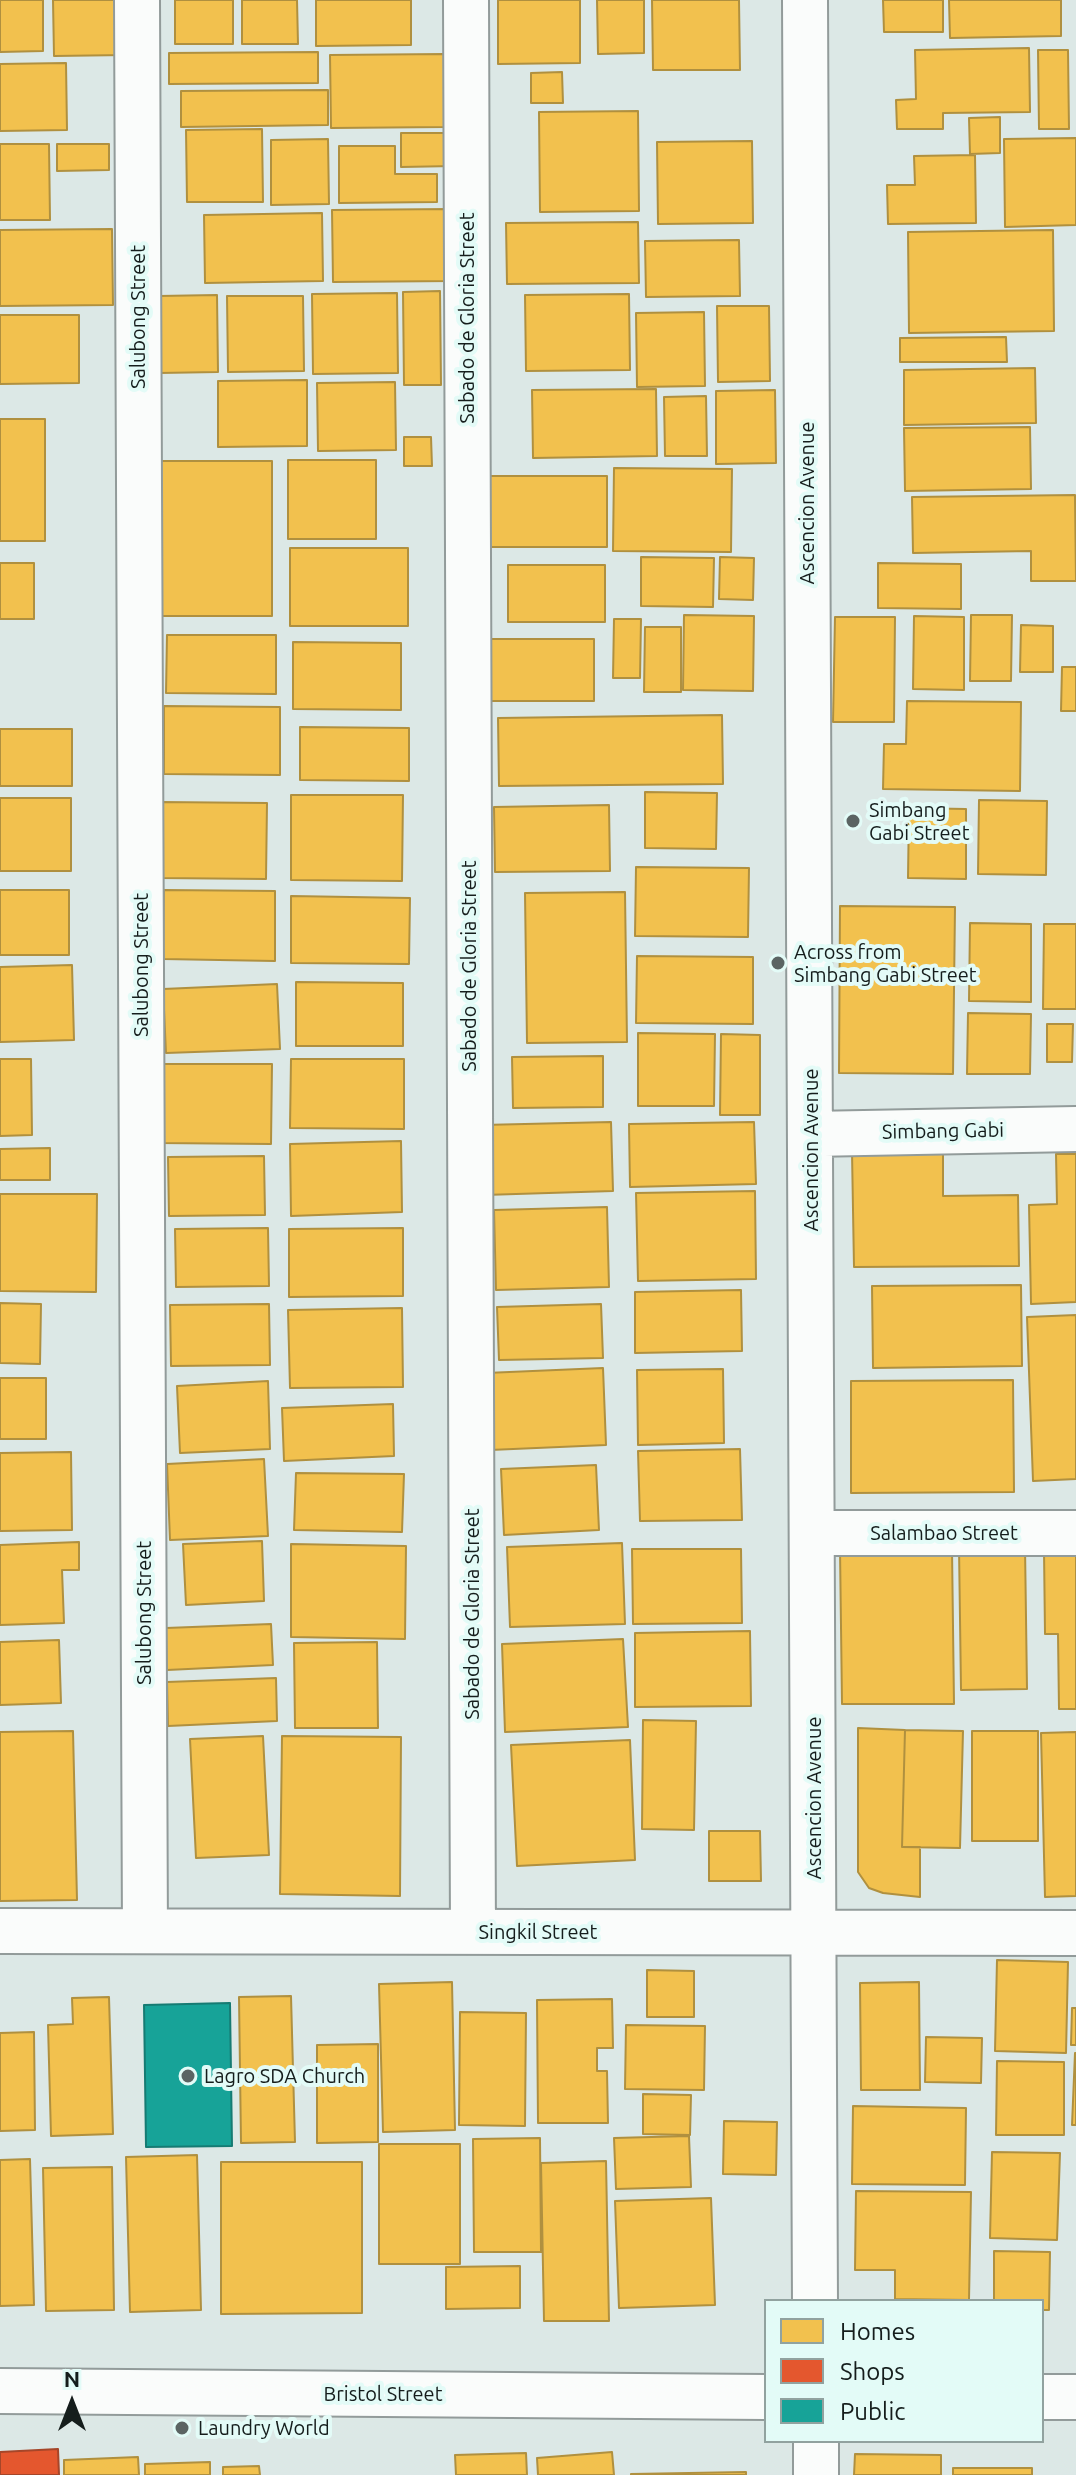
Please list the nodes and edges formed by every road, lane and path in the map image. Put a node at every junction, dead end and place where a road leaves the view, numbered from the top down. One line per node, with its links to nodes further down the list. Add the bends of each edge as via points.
1 (137, 0): 9 (street, Salubong Street)
2 (466, 0): 10 (street, Sabado de Gloria Street)
3 (805, 0): 5 (street, Ascencion Avenue)
4 (1076, 1129): 5 (street, Simbang Gabi)
5 (811, 1134): 6 (street, Ascencion Avenue)
6 (812, 1533): 7 (street, Salambao Street); 11 (street, Ascencion Avenue)
7 (1076, 1533)
8 (0, 1931): 9 (street, Singkil Street)
9 (145, 1931): 10 (street, Singkil Street)
10 (473, 1932): 11 (street, Singkil Street)
11 (814, 1933): 12 (street, Singkil Street); 13 (street, Ascencion Avenue)
12 (1076, 1933)
13 (815, 2299)
14 (0, 2391): 15 (street, Bristol Street)
15 (764, 2397)
16 (1044, 2397): 17 (street)
17 (1076, 2397)
18 (816, 2443): 19 (street)
19 (816, 2475)

